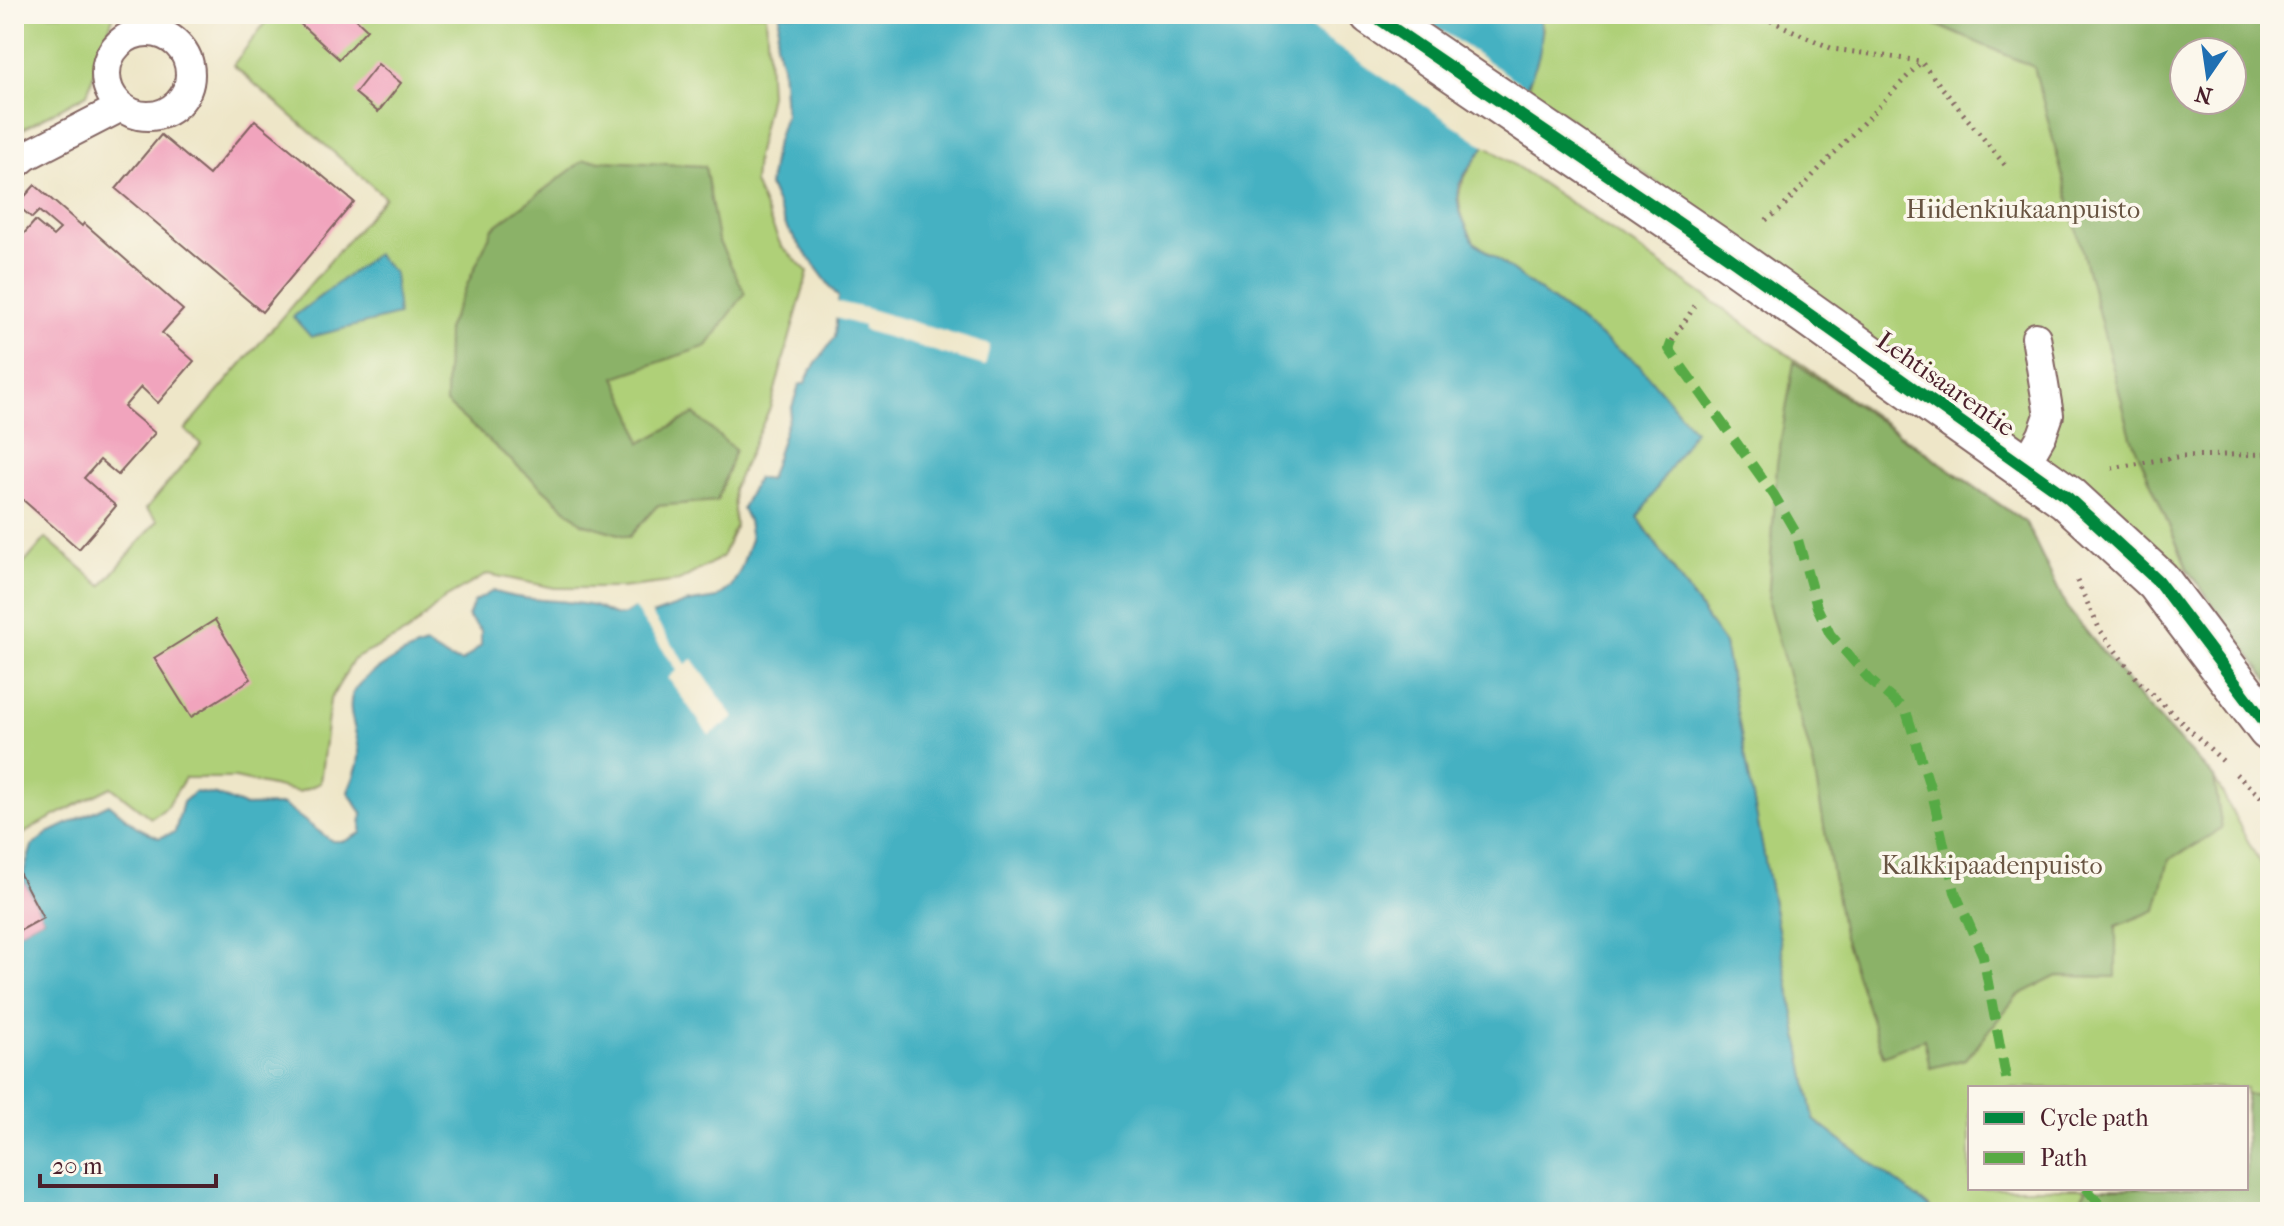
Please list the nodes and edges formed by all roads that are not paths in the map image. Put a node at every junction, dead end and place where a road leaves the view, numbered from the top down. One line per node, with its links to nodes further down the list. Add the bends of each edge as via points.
1 (1372, 14): 6 (street, Lehtisaarentie)
2 (134, 23): 3 (lane, via 106,69 112,97); 3 (lane, via 183,48 191,78 187,93 165,113 150,117)
3 (121, 107): 4 (lane)
4 (14, 166)
5 (2036, 337): 6 (lane, via 2049,415)
6 (2024, 466): 7 (street, Lehtisaarentie, via 2068,498 2158,581)
7 (2270, 729)

